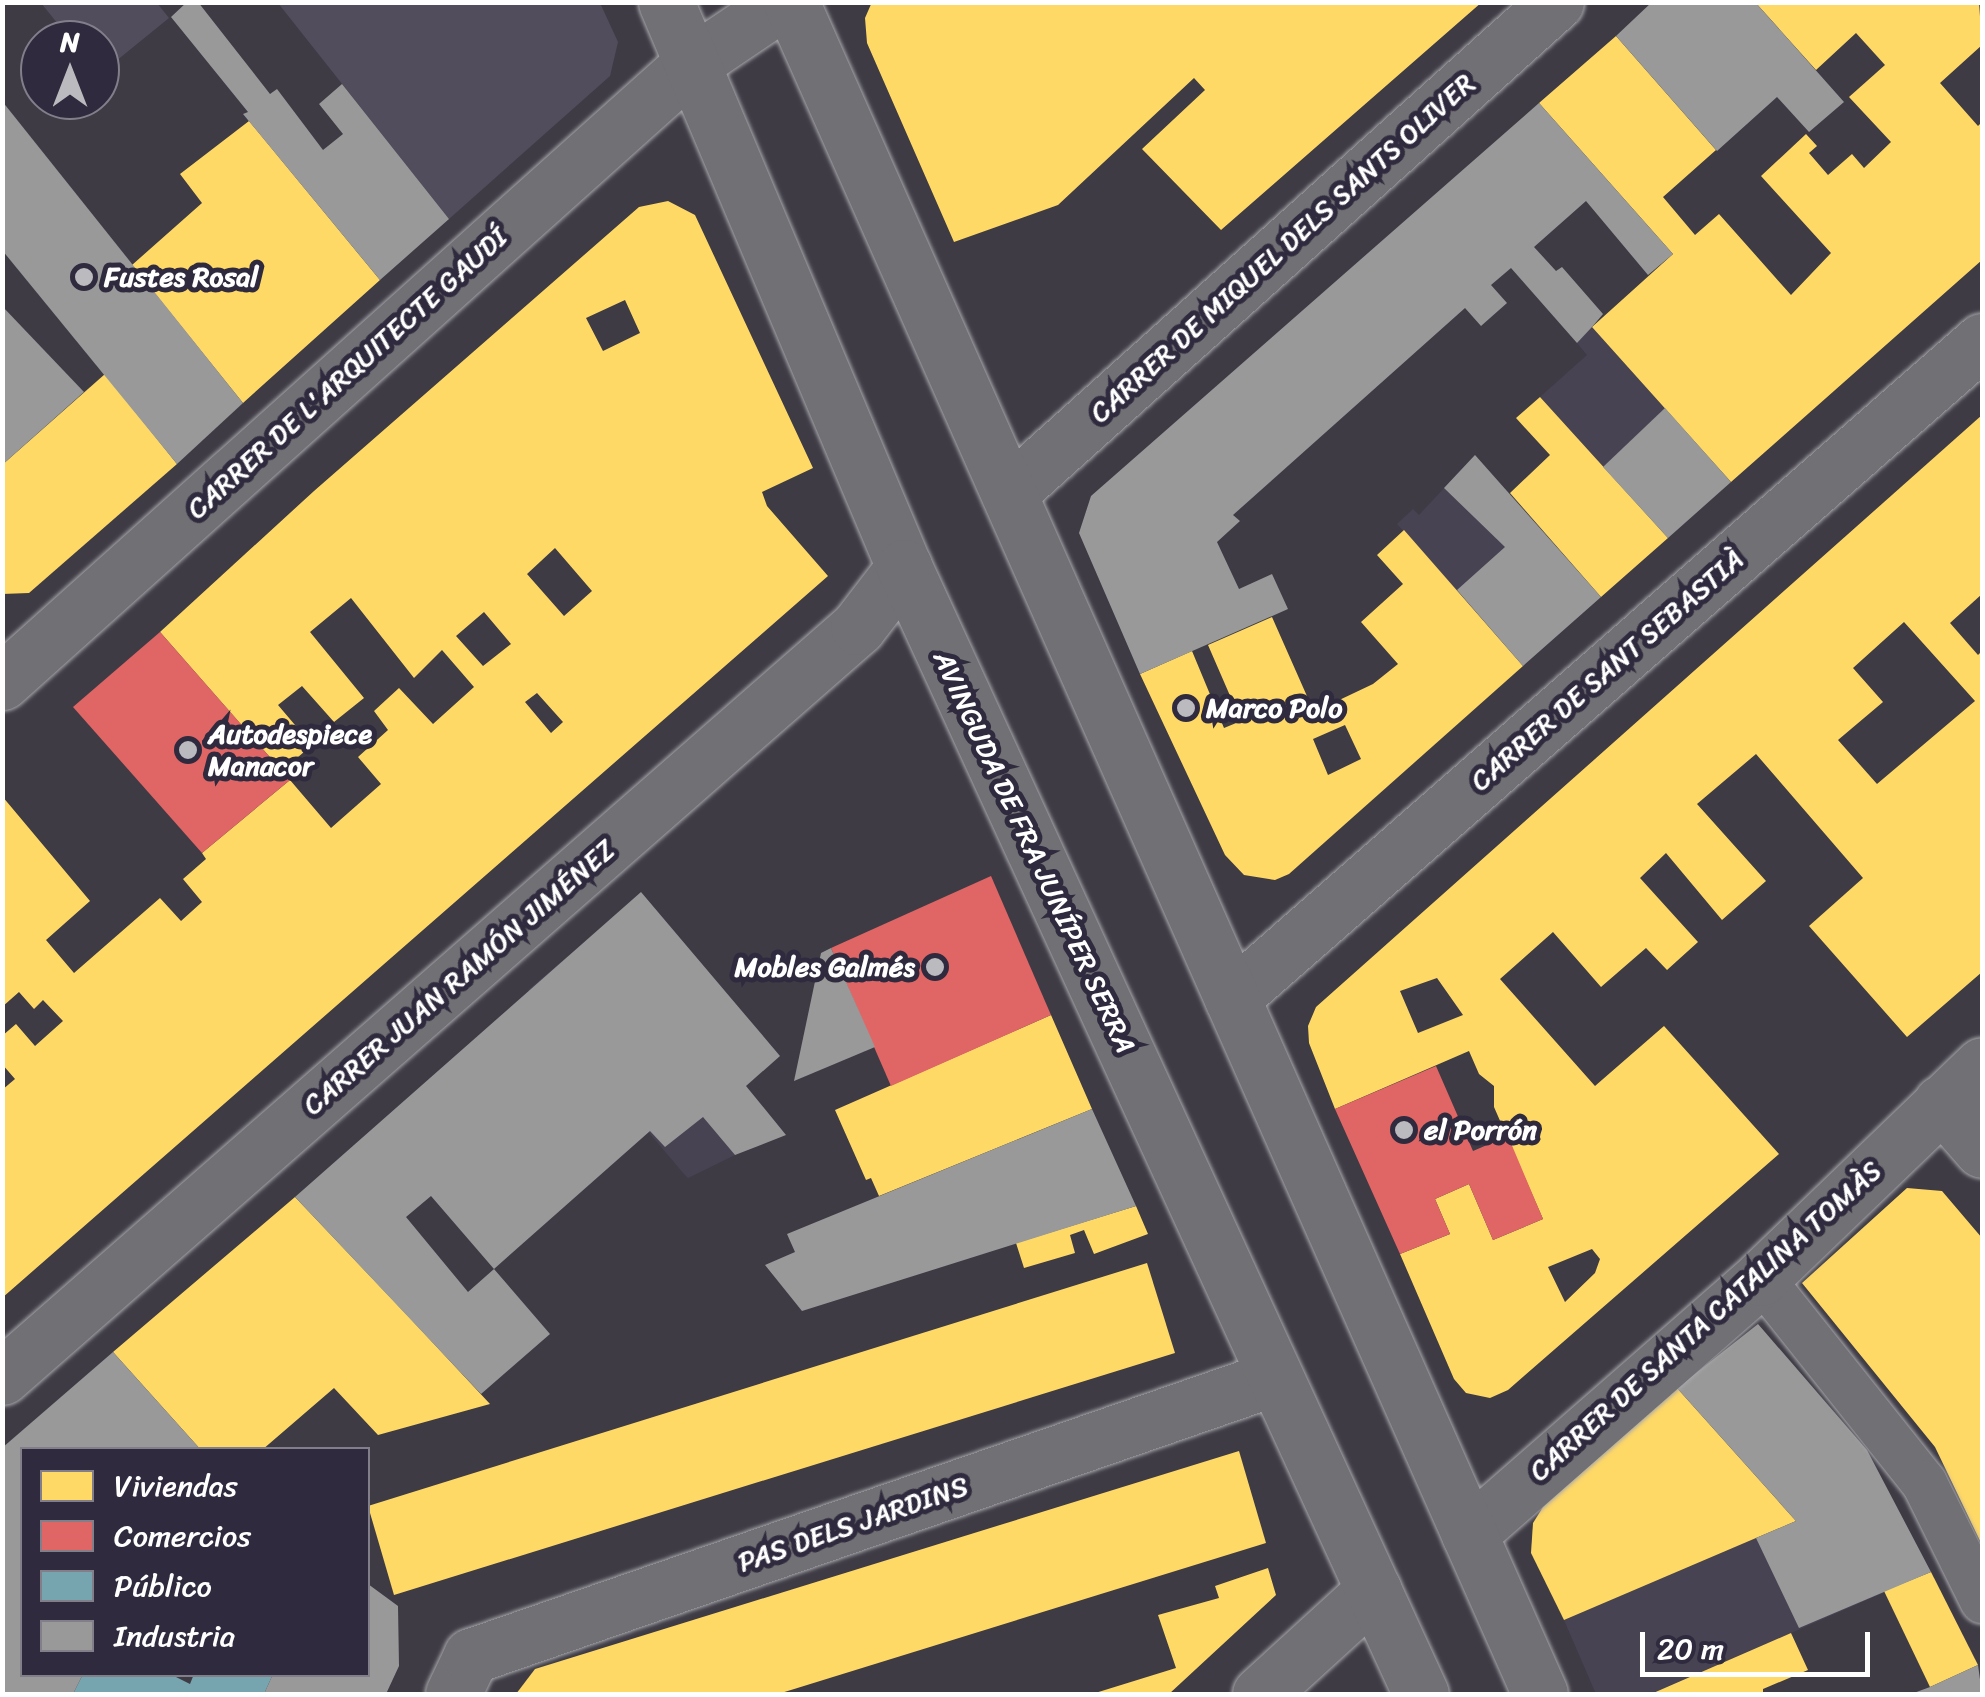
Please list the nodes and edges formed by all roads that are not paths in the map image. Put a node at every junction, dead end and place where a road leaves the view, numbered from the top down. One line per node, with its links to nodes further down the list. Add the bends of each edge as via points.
1 (666, 2): 4 (street, AVINGUDA DE FRA JUNÍPER SERRA)
2 (787, 2): 4 (street, CARRER DE L'ARQUITECTE GAUDÍ); 6 (street)
3 (1556, 2): 6 (street, CARRER DE MIQUEL DELS SANTS OLIVER)
4 (690, 64): 7 (street, AVINGUDA DE FRA JUNÍPER SERRA); 8 (street, CARRER DE L'ARQUITECTE GAUDÍ)
5 (1982, 341): 9 (street, CARRER DE SANT SEBASTIÀ)
6 (1008, 494): 9 (street)
7 (904, 567): 14 (street, CARRER JUAN RAMÓN JIMÉNEZ, via 858,627); 15 (street, AVINGUDA DE FRA JUNÍPER SERRA)
8 (2, 682)
9 (1232, 998): 16 (street)
10 (1982, 1064): 11 (street, CARRER DE SANTA CATALINA TOMÀS)
11 (1941, 1103): 12 (street); 13 (street, CARRER DE SANTA CATALINA TOMÀS)
12 (1982, 1150)
13 (1760, 1278): 16 (street, CARRER DE SANTA CATALINA TOMÀS); 18 (lane, via 1924,1483)
14 (2, 1376)
15 (1274, 1378): 17 (street, AVINGUDA DE FRA JUNÍPER SERRA); 19 (street, PAS DELS JARDINS, via 471,1656)
16 (1469, 1534): 22 (street)
17 (1374, 1590): 20 (street); 21 (street, AVINGUDA DE FRA JUNÍPER SERRA)
18 (1982, 1600)
19 (454, 1694)
20 (1260, 1694)
21 (1421, 1694)
22 (1540, 1694)

